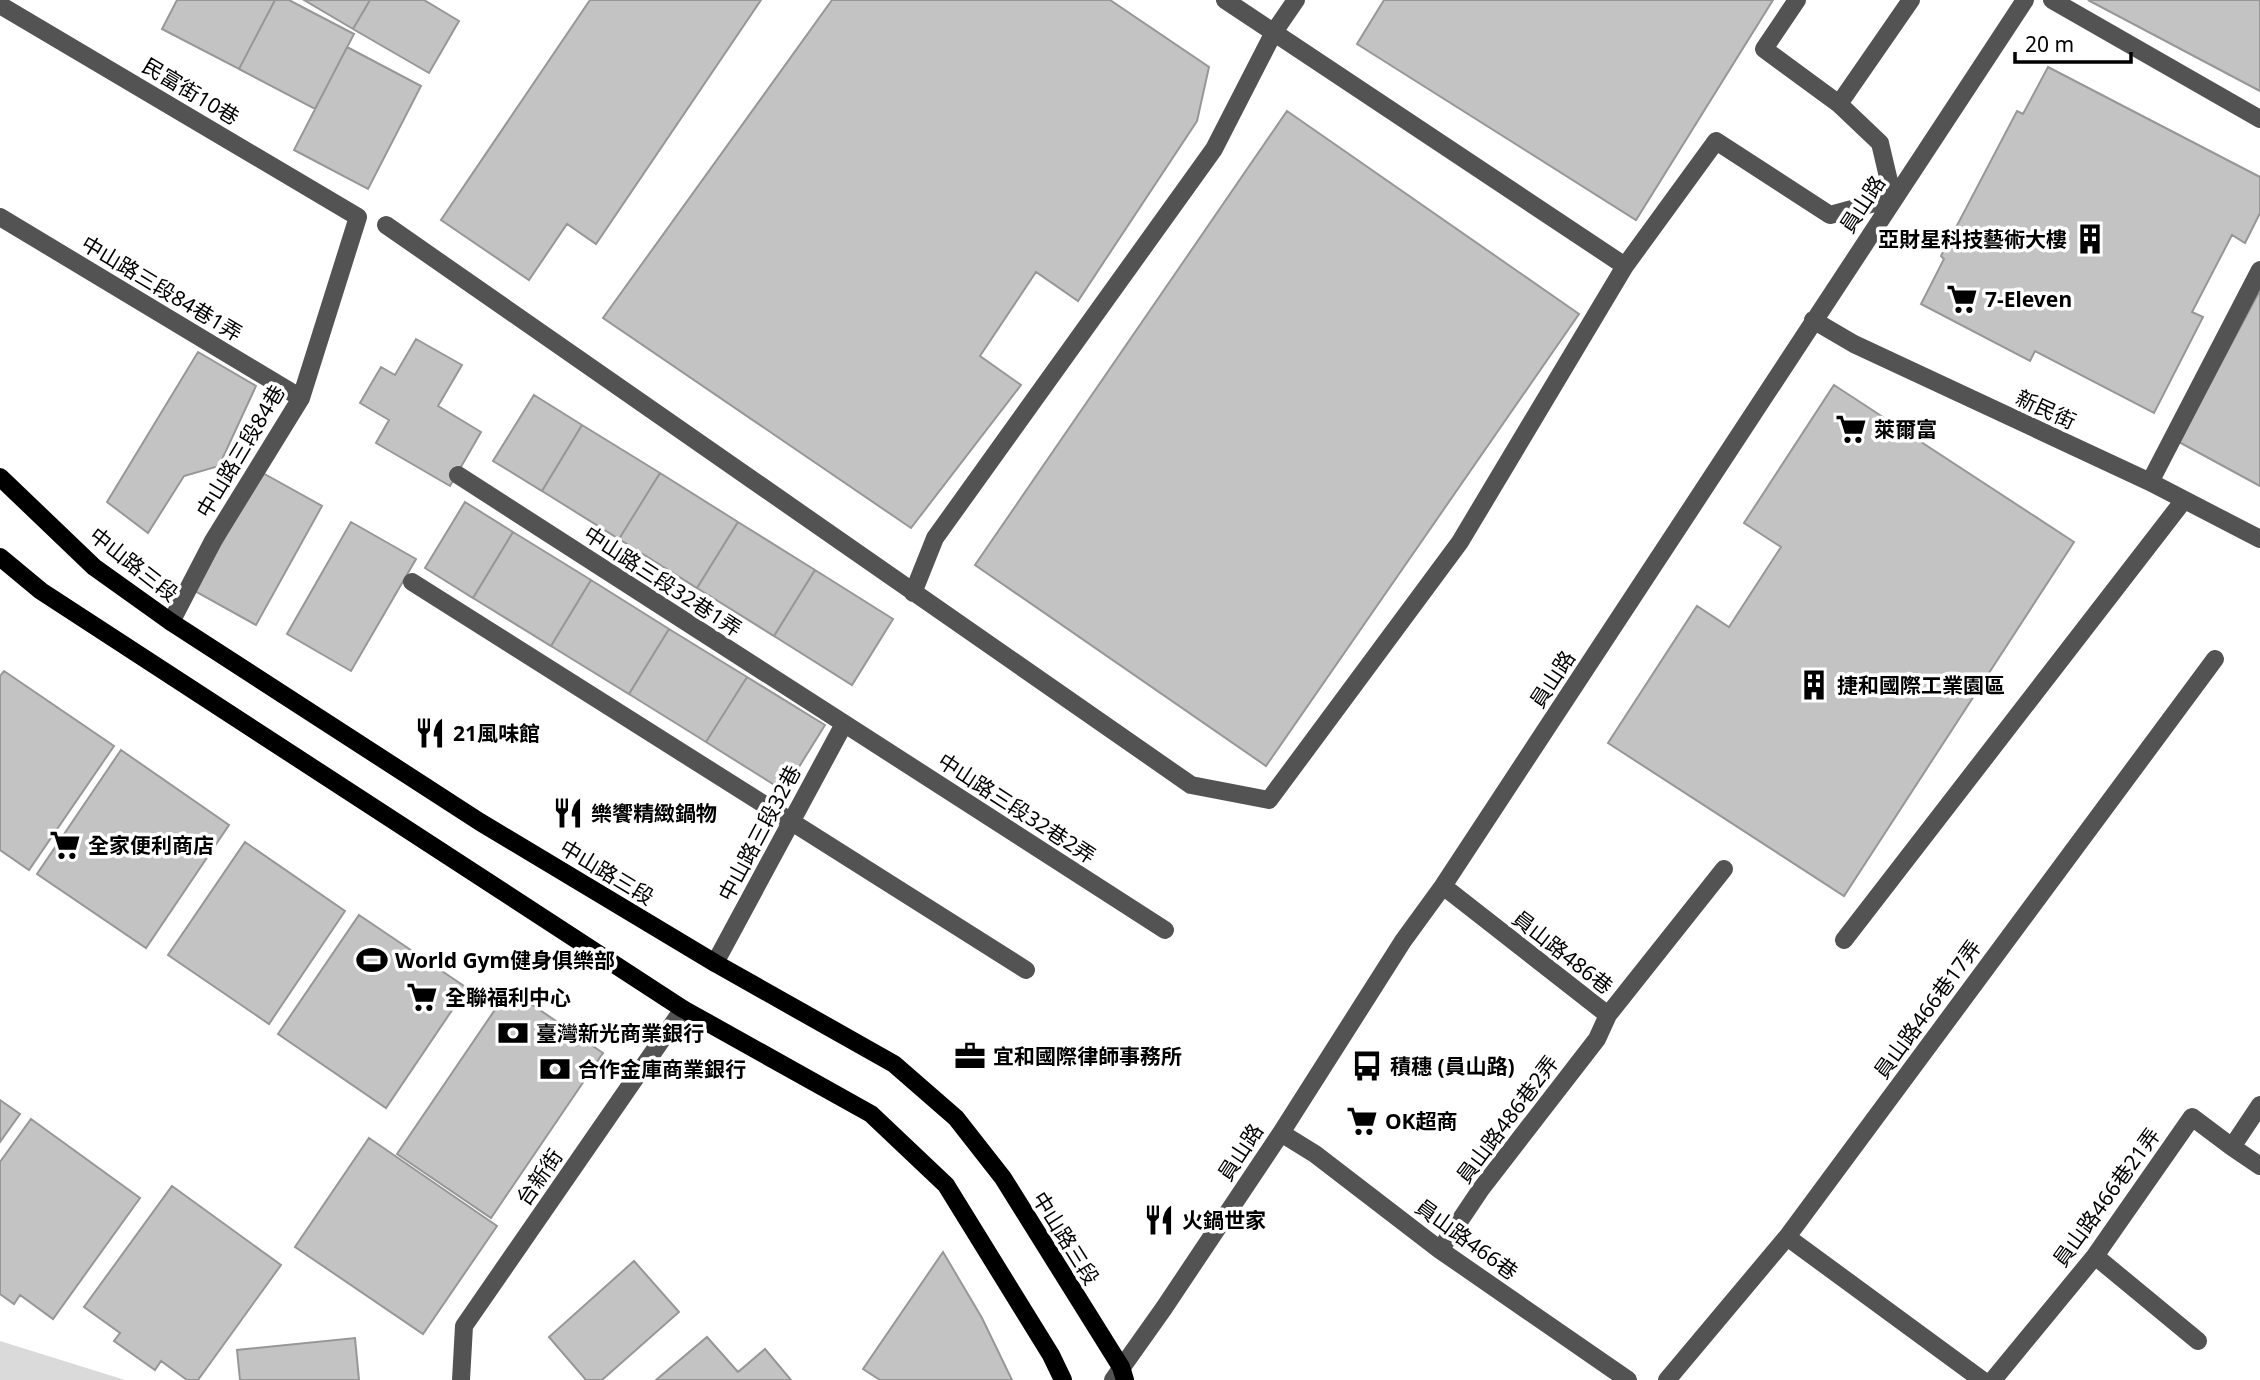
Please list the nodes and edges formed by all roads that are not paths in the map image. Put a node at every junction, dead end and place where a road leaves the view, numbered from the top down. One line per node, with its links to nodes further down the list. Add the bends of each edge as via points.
1 (1226, 0): 8 (street)
2 (1296, 0): 8 (street)
3 (1797, 0): 9 (street, via 1764,48)
4 (1911, 0): 9 (street)
5 (2025, 0): 11 (street, 員山路)
6 (2052, 0): 10 (street)
7 (0, 5): 12 (street, 民富街10巷)
8 (1274, 32): 15 (street); 26 (street, via 1214,149 935,538)
9 (1839, 104): 11 (street, via 1880,143)
10 (2260, 119)
11 (1893, 198): 15 (street, via 1830,215 1716,141); 17 (street, 員山路)
12 (358, 217): 18 (street, 中山路三段84巷)
13 (0, 218): 18 (street, 中山路三段84巷1弄)
14 (386, 225): 26 (street)
15 (1625, 266): 26 (street, via 1460,542 1269,800 1191,785)
16 (2260, 270): 21 (street)
17 (1813, 320): 21 (street, 新民街, via 1854,344); 32 (street, 員山路)
18 (301, 398): 27 (street, 中山路三段84巷, via 213,541)
19 (458, 475): 29 (street, 中山路三段32巷1弄)
20 (0, 477): 27 (main road, 中山路三段, via 94,567)
21 (2150, 482): 22 (street, 新民街)
22 (2184, 500): 23 (street, 新民街); 34 (street)
23 (2260, 539)
24 (0, 557): 37 (main road, via 41,591)
25 (412, 582): 30 (street)
26 (913, 593)
27 (171, 622): 35 (main road, 中山路三段, via 480,822)
28 (2215, 659): 43 (street, 員山路466巷17弄)
29 (844, 724): 30 (street, 中山路三段32巷); 33 (street, 中山路三段32巷2弄)
30 (791, 821): 35 (street, 中山路三段32巷); 36 (street)
31 (1724, 869): 38 (street, 員山路486巷)
32 (1443, 886): 38 (street, 員山路486巷); 40 (street, 員山路)
33 (1165, 930)
34 (1844, 940)
35 (715, 963): 47 (main road, 中山路三段, via 894,1064 956,1118 1003,1178)
36 (1026, 970)
37 (684, 1009): 48 (street, 台新街, via 464,1325); 49 (main road, via 871,1114 946,1185)
38 (1608, 1015): 44 (street, 員山路486巷2弄, via 1597,1039 1481,1189)
39 (2260, 1105): 41 (street)
40 (1281, 1133): 44 (street, 員山路466巷); 47 (street, 員山路)
41 (2232, 1147): 42 (street); 45 (street, 員山路466巷21弄, via 2192,1117)
42 (2260, 1166)
43 (1787, 1237): 51 (street, 員山路466巷17弄); 52 (street)
44 (1440, 1250): 50 (street, 員山路466巷)
45 (2095, 1256): 46 (street); 53 (street, 員山路466巷21弄)
46 (2198, 1341)
47 (1120, 1376)
48 (461, 1380)
49 (1063, 1380)
50 (1628, 1380)
51 (1667, 1380)
52 (1982, 1380)
53 (1993, 1380)

